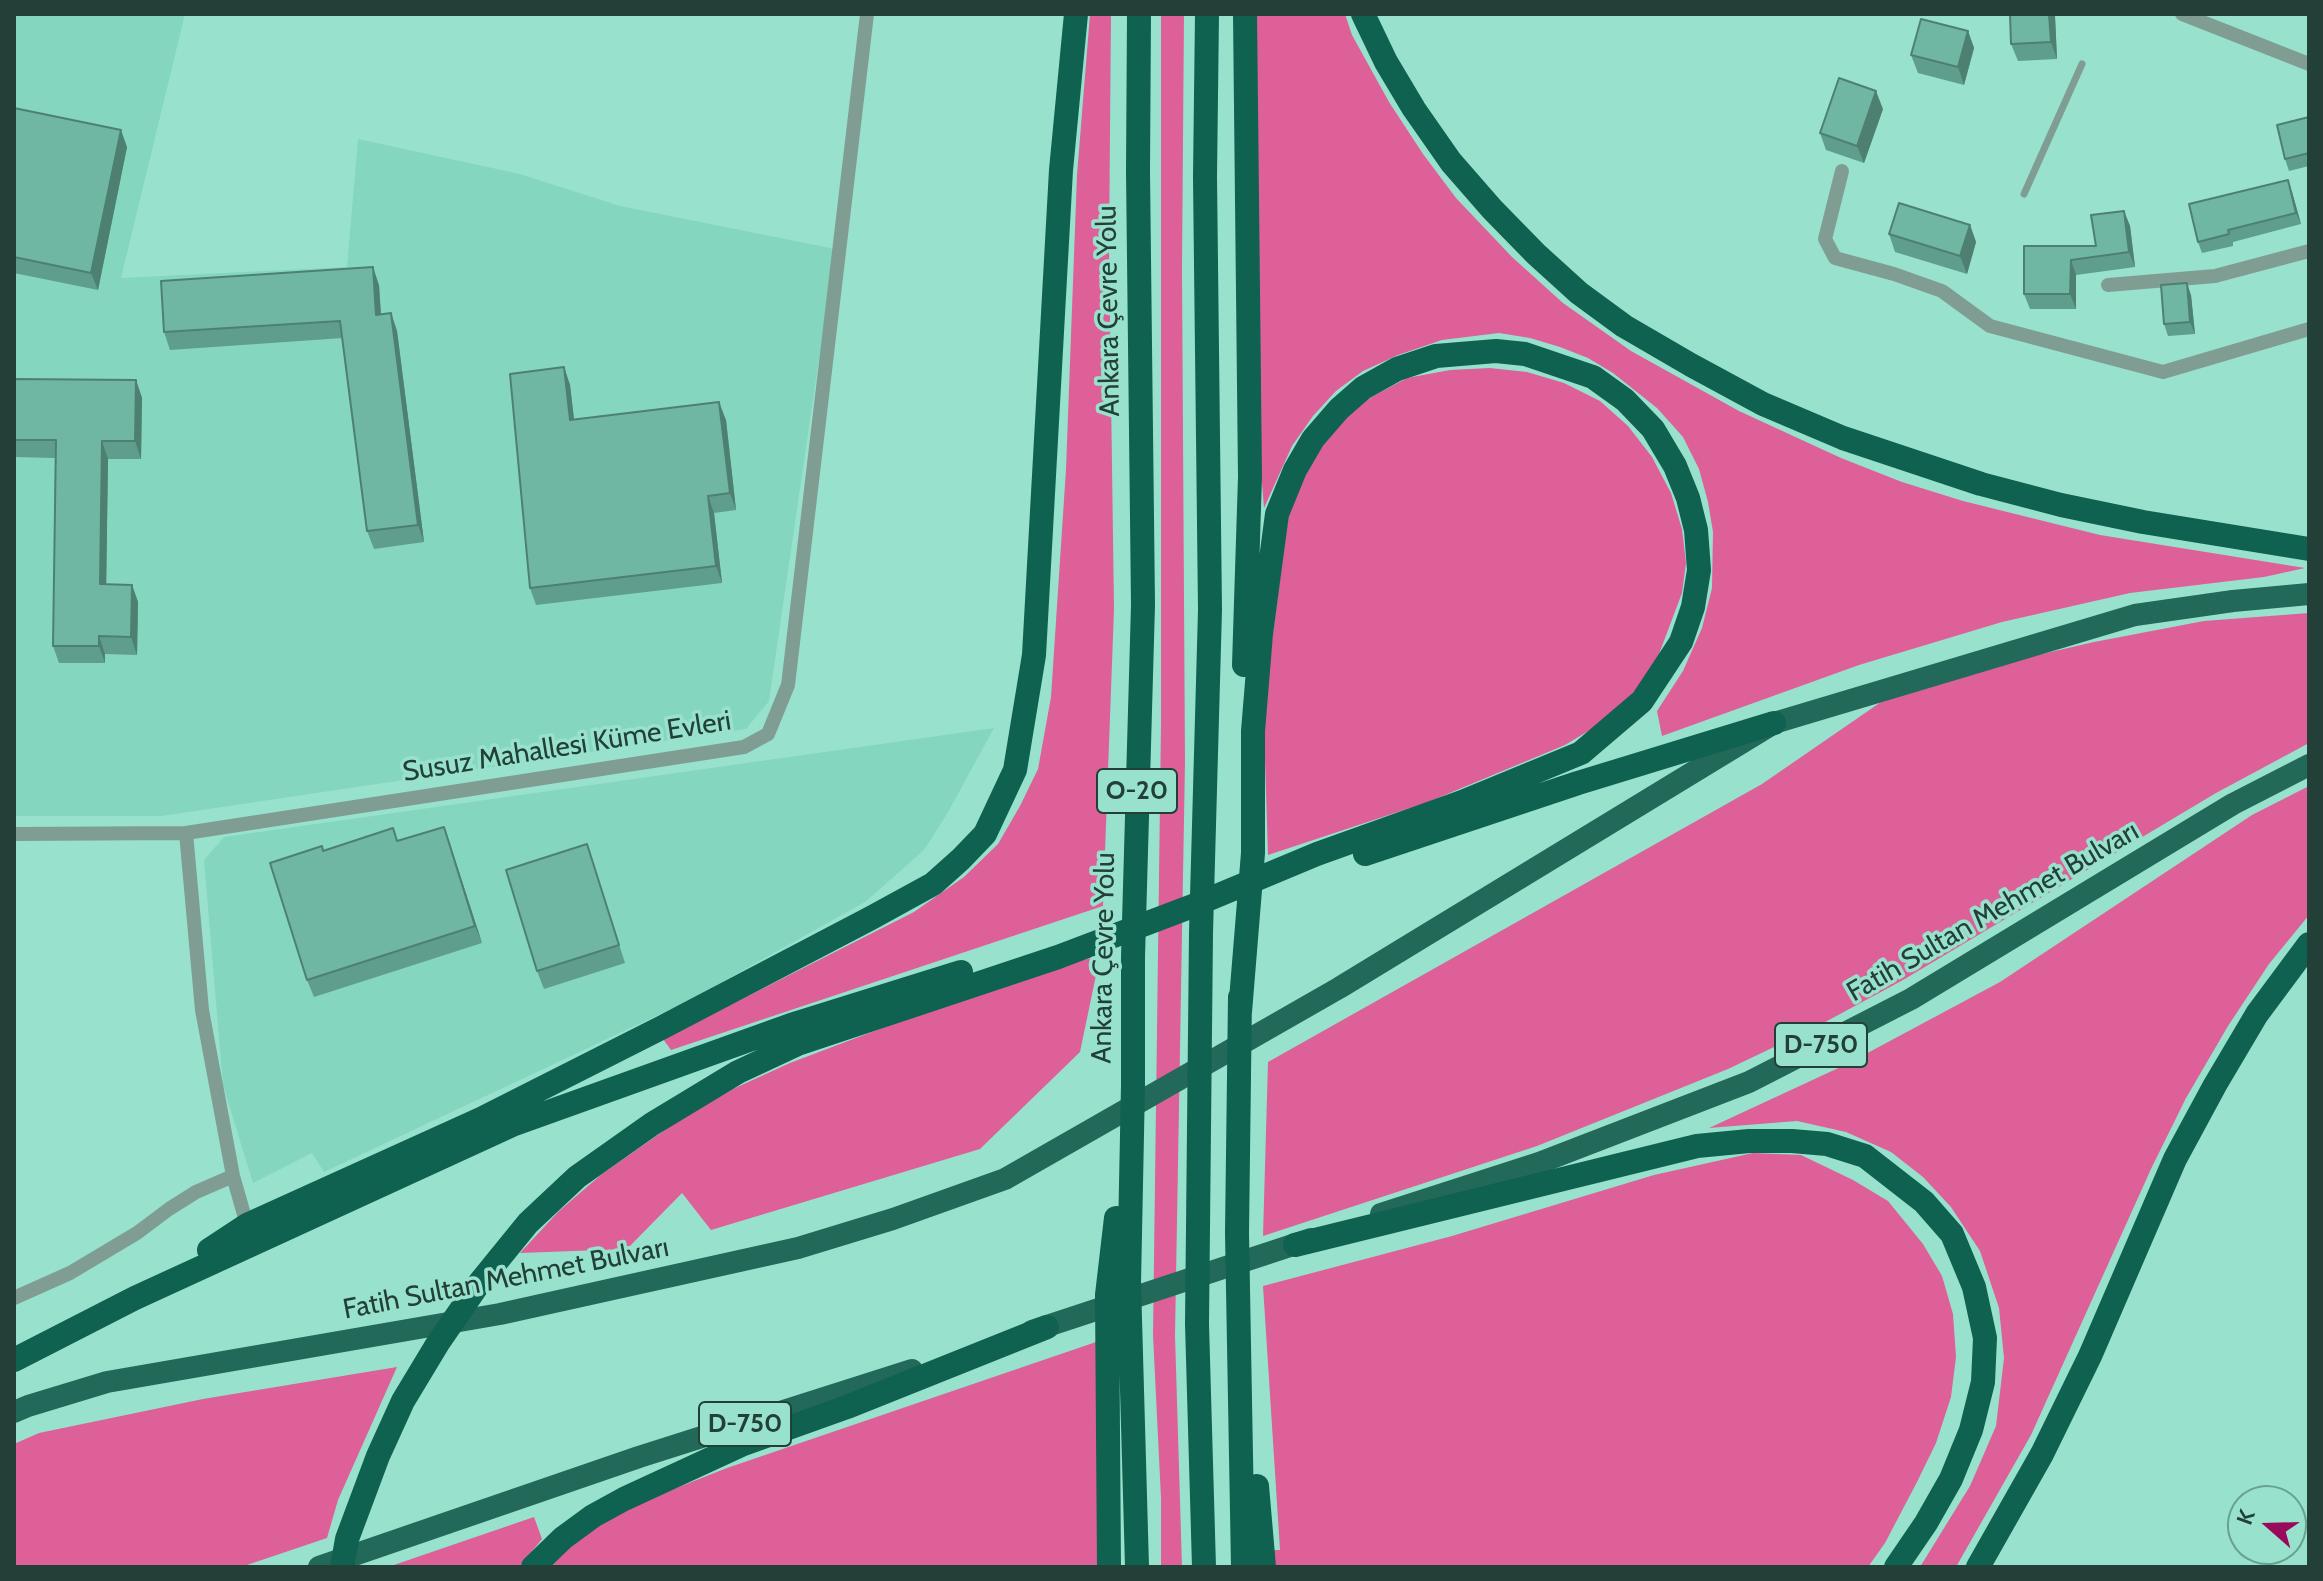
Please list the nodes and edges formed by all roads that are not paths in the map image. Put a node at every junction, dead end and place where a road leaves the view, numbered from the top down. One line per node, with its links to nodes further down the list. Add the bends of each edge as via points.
1 (867, 14): 19 (street, Susuz Mahallesi Küme Evleri, via 788,685 768,734 744,747)
2 (1076, 14): 27 (highway, via 1061,170 1034,655 1015,770 985,834 933,884 871,918 481,1119)
3 (1139, 14): 25 (highway, Ankara Çevre Yolu / O-20, via 1143,605)
4 (1207, 14): 40 (highway, O-20, via 1210,610 1197,1324)
5 (1245, 14): 24 (highway, via 1250,477)
6 (1363, 14): 15 (highway, via 1414,109 1492,209 1579,293 1691,365 1843,438 1981,484 2143,522)
7 (2182, 14): 9 (street)
8 (2082, 64): 11 (lane)
9 (2309, 64)
10 (1842, 171): 14 (street, via 1825,239 1835,258 1942,291 1990,326 2163,372)
11 (2024, 194)
12 (2309, 251): 13 (street, via 2215,276)
13 (2108, 285)
14 (2309, 329)
15 (2309, 549)
16 (2309, 594): 17 (highway, via 2135,615)
17 (1774, 723): 21 (highway); 34 (highway, Fatih Sultan Mehmet Bulvarı, via 1339,988 1005,1179 798,1248 500,1314 107,1382)
18 (2309, 765): 29 (highway, Fatih Sultan Mehmet Bulvarı / D-750, via 2233,804 1911,999 1749,1082 1539,1163)
19 (186, 833): 20 (street, Susuz Mahallesi Küme Evleri); 26 (street, via 202,1010)
20 (14, 834)
21 (1319, 861): 23 (highway); 24 (highway, via 1581,753 1642,701 1681,642 1699,570 1688,498 1653,429 1593,377 1525,354 1436,356 1363,388 1321,429 1301,460 1277,514 1261,634 1253,731 1253,853)
22 (2309, 944): 44 (highway, via 2257,1014 2175,1159 2090,1356)
23 (1056, 950): 31 (highway, via 791,1025 512,1125); 36 (highway, via 800,1043 738,1072 577,1177 528,1223 480,1282 403,1401 347,1539)
24 (1240, 1012): 28 (highway)
25 (1133, 1085): 38 (highway, via 1107,1295); 39 (highway, Ankara Çevre Yolu / O-20, via 1129,1283)
26 (233, 1176): 27 (street); 30 (street, via 196,1192 70,1273)
27 (247, 1225): 31 (highway)
28 (1237, 1233): 41 (highway); 42 (highway)
29 (1295, 1245): 32 (highway, D-750); 43 (highway, via 1697,1146 1792,1141 1827,1144 1865,1156 1924,1202 1952,1234 1974,1287 1985,1338 1983,1382 1971,1430 1951,1479)
30 (14, 1298)
31 (135, 1298): 33 (highway)
32 (1047, 1327): 35 (highway, D-750, via 639,1457); 37 (highway, via 741,1445 624,1499 563,1538)
33 (14, 1360)
34 (14, 1412)
35 (319, 1567)
36 (342, 1567)
37 (533, 1567)
38 (1109, 1567)
39 (1137, 1567)
40 (1204, 1567)
41 (1243, 1567)
42 (1264, 1567)
43 (1896, 1567)
44 (1978, 1567)

